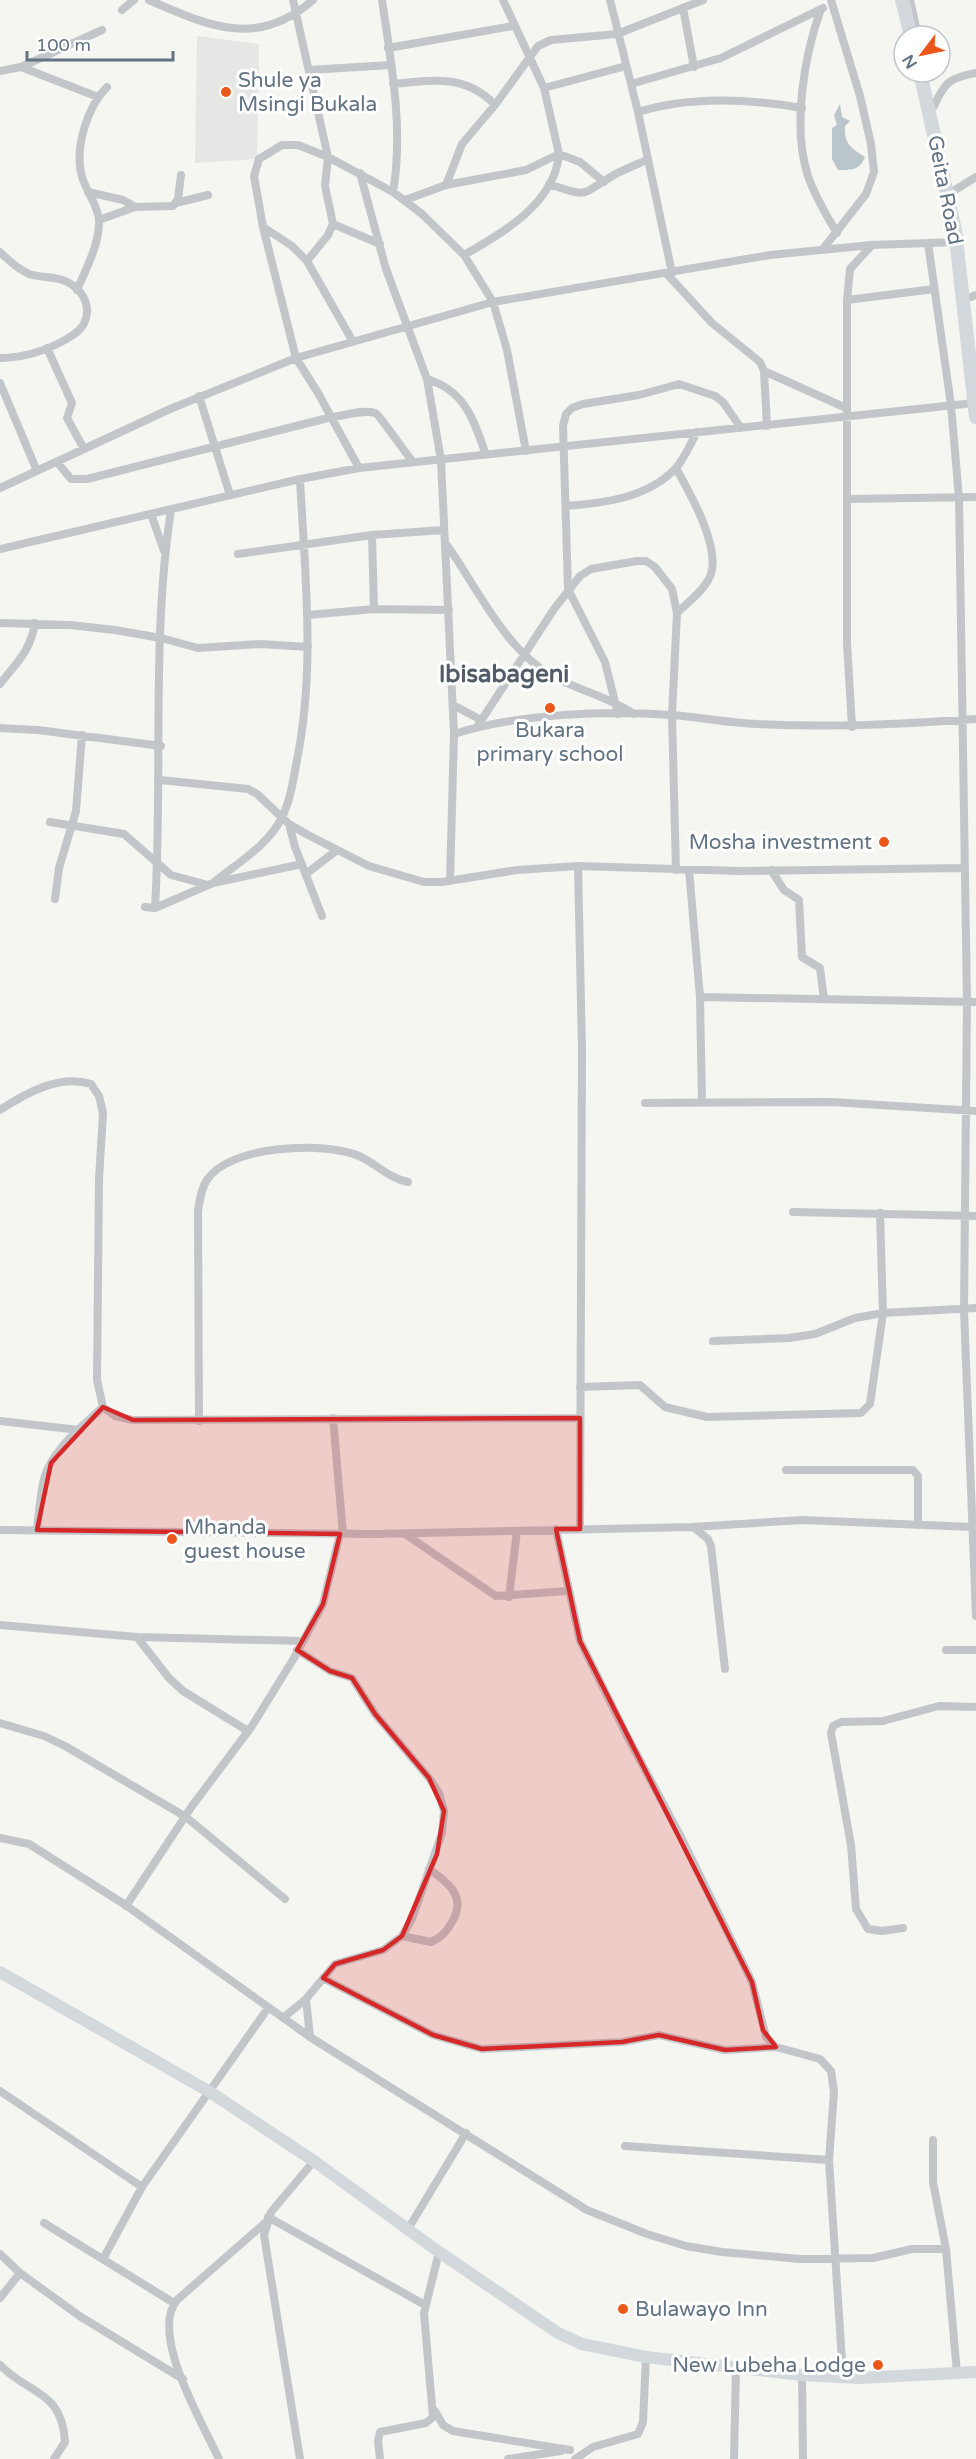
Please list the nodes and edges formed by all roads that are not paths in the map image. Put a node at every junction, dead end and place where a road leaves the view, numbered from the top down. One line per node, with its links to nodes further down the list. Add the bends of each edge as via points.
1 (134, 0): 15 (street)
2 (149, 0): 16 (street, via 215,26 240,31 267,27)
3 (293, 0): 16 (street)
4 (313, 0): 16 (street)
5 (382, 0): 22 (street)
6 (503, 0): 19 (street)
7 (610, 0): 21 (street)
8 (704, 0): 11 (street)
9 (902, 0): 17 (highway)
10 (910, 0): 18 (street)
11 (693, 2): 13 (street)
12 (831, 2): 14 (street); 63 (street, via 860,96 874,172 866,194)
13 (683, 8): 21 (street); 27 (street)
14 (821, 9): 27 (street, via 758,42); 40 (street, via 806,66)
15 (122, 10)
16 (296, 15): 28 (street)
17 (908, 24)
18 (915, 24)
19 (513, 26): 22 (street); 23 (street)
20 (102, 30): 26 (street)
21 (617, 34): 23 (street, via 551,40); 25 (street)
22 (388, 48): 24 (street)
23 (528, 57): 36 (street); 38 (street)
24 (391, 65): 28 (street); 31 (street)
25 (626, 66): 32 (street); 36 (street)
26 (21, 67): 29 (street); 37 (street)
27 (694, 67): 32 (street)
28 (309, 70): 43 (street)
29 (0, 71)
30 (976, 73): 39 (street, via 947,82)
31 (393, 84): 38 (street, via 462,83 483,93); 54 (street, via 398,146)
32 (631, 84): 41 (street)
33 (923, 84): 55 (highway, Geita Road)
34 (929, 84): 39 (street)
35 (107, 87): 37 (street)
36 (544, 88): 42 (street)
37 (98, 97): 53 (street, via 89,116 80,165)
38 (495, 105): 52 (street, via 462,144)
39 (934, 106): 55 (street)
40 (802, 108): 41 (street, via 732,101); 63 (street, via 807,174)
41 (638, 112): 44 (street)
42 (559, 154): 50 (street, via 580,162); 51 (street); 52 (street, via 506,176)
43 (328, 156): 47 (street); 61 (street, via 325,186); 62 (street, via 298,145 282,145 259,159 254,176)
44 (648, 159): 45 (street); 46 (street)
45 (638, 164): 46 (street); 50 (street)
46 (651, 171): 72 (street)
47 (360, 173): 54 (street); 66 (street)
48 (181, 175): 58 (street)
49 (976, 177): 55 (street)
50 (604, 182): 51 (street, via 582,193)
51 (549, 184): 70 (street, via 530,210)
52 (446, 185): 57 (street)
53 (88, 192): 59 (street, via 123,200); 60 (street)
54 (393, 192): 57 (street)
55 (950, 193): 64 (highway, Geita Road)
56 (208, 195): 58 (street)
57 (405, 200): 70 (street)
58 (176, 203): 59 (street, via 168,207)
59 (135, 207): 60 (street)
60 (99, 220): 74 (street, via 89,262)
61 (333, 224): 66 (street); 71 (street)
62 (263, 227): 71 (street); 82 (street)
63 (837, 233): 68 (street)
64 (957, 242): 65 (street); 75 (highway, Geita Road)
65 (928, 243): 67 (street); 73 (street)
66 (380, 244): 78 (street)
67 (872, 245): 68 (street); 76 (street, via 850,269)
68 (823, 249): 72 (street)
69 (0, 252): 74 (street, via 28,273 67,281)
70 (465, 255): 77 (street)
71 (308, 261): 79 (street)
72 (669, 273): 77 (street); 83 (street, via 712,323 753,354)
73 (934, 289): 76 (street); 88 (street)
74 (77, 290): 80 (street, via 87,306 82,328)
75 (970, 297): 87 (highway, Geita Road)
76 (847, 300): 89 (street)
77 (493, 302): 78 (street); 98 (street, via 507,350)
78 (409, 324): 79 (street); 84 (street)
79 (352, 340): 82 (street)
80 (47, 348): 81 (street, via 21,357); 97 (street, via 72,403 67,418)
81 (0, 358)
82 (296, 358): 86 (street); 90 (street)
83 (764, 370): 89 (street); 92 (street)
84 (427, 379): 99 (street, via 448,387 459,398); 100 (street)
85 (0, 382): 105 (street)
86 (199, 396): 95 (street); 97 (street)
87 (974, 403): 88 (street); 91 (highway, Geita Road)
88 (951, 405): 89 (street); 110 (street)
89 (846, 413): 92 (street); 111 (street)
90 (332, 417): 95 (street); 102 (street, via 378,414); 103 (street)
91 (976, 417)
92 (767, 426): 93 (street)
93 (741, 428): 94 (street); 96 (street, via 715,396 679,384 572,408 563,426)
94 (697, 432): 96 (street); 104 (street)
95 (213, 448): 101 (street, via 78,480 65,474); 108 (street)
96 (564, 448): 98 (street); 112 (street)
97 (84, 449): 101 (street)
98 (526, 451): 99 (street)
99 (486, 455): 100 (street)
100 (441, 460): 102 (street); 115 (street)
101 (57, 462): 105 (street)
102 (413, 462): 103 (street)
103 (359, 468): 106 (street)
104 (676, 468): 112 (street, via 624,499); 125 (street, via 706,533 712,562 708,581)
105 (37, 471): 107 (street)
106 (300, 479): 108 (street); 118 (street)
107 (0, 488)
108 (230, 495): 113 (street)
109 (976, 497): 110 (street)
110 (959, 498): 111 (street); 139 (street)
111 (848, 499): 141 (street, via 847,643)
112 (566, 506): 122 (street)
113 (171, 510): 114 (street); 120 (street)
114 (151, 514): 119 (street); 120 (street)
115 (444, 530): 116 (street); 117 (street)
116 (372, 535): 118 (street); 123 (street)
117 (446, 543): 124 (street); 131 (street, via 500,624)
118 (303, 545): 121 (street); 126 (street)
119 (0, 549)
120 (164, 553): 129 (street)
121 (238, 554)
122 (568, 589): 125 (street, via 591,569 646,561 672,589); 131 (street); 133 (street, via 605,662)
123 (374, 609): 124 (street); 126 (street)
124 (449, 610): 134 (street)
125 (677, 613): 137 (street)
126 (308, 615): 130 (street)
127 (0, 623): 128 (street)
128 (35, 623): 129 (street); 132 (street, via 32,643)
129 (161, 638): 130 (street, via 198,648 260,644); 145 (street)
130 (308, 647): 147 (street, via 307,702)
131 (525, 653): 133 (street, via 555,677); 140 (street)
132 (0, 684)
133 (616, 702): 135 (street); 136 (street)
134 (453, 705): 140 (street); 143 (street)
135 (618, 714): 136 (street); 140 (street)
136 (635, 714): 137 (street)
137 (672, 715): 141 (street, via 735,723); 155 (street)
138 (976, 719): 139 (street)
139 (961, 720): 141 (street); 154 (street)
140 (479, 723): 143 (street)
141 (852, 727)
142 (0, 728): 144 (street)
143 (454, 734): 159 (street)
144 (81, 735): 145 (street); 149 (street, via 76,811)
145 (160, 746): 146 (street)
146 (160, 780): 147 (street, via 248,789); 151 (street)
147 (285, 821): 150 (street); 152 (street); 160 (street)
148 (50, 822): 149 (street)
149 (71, 825): 151 (street, via 124,834); 161 (street, via 59,868)
150 (337, 850): 158 (street); 159 (street, via 402,876 424,882)
151 (158, 863): 160 (street, via 171,875); 163 (street)
152 (302, 864): 158 (street); 160 (street)
153 (578, 866): 155 (street); 159 (street, via 517,870); 182 (street, via 582,1050)
154 (964, 868): 157 (street); 167 (street)
155 (676, 870): 156 (street)
156 (689, 870): 157 (street); 165 (street)
157 (771, 870): 166 (street, via 784,890 799,900 802,957 820,968)
158 (306, 874): 164 (street)
159 (450, 881)
160 (210, 884): 163 (street)
161 (56, 899)
162 (145, 907): 163 (street)
163 (155, 908)
164 (322, 916)
165 (700, 997): 166 (street); 168 (street)
166 (824, 999): 167 (street)
167 (972, 1002): 171 (street)
168 (702, 1102): 169 (street); 171 (street, via 832,1102)
169 (645, 1103)
170 (0, 1110): 183 (street, via 52,1083 70,1080 91,1084 102,1104 97,1380)
171 (966, 1111): 172 (street); 176 (street)
172 (976, 1112)
173 (408, 1182): 187 (street, via 383,1172 360,1156 315,1148 233,1160 207,1179 198,1210)
174 (793, 1212): 175 (street)
175 (880, 1214): 176 (street); 180 (street)
176 (965, 1215): 177 (street); 179 (street)
177 (976, 1216)
178 (976, 1308): 179 (street)
179 (964, 1309): 180 (street); 192 (street)
180 (883, 1313): 181 (street, via 855,1318 815,1334); 182 (street, via 870,1404 861,1413 712,1417 665,1407 640,1385)
181 (713, 1341)
182 (580, 1387): 185 (street)
183 (103, 1407): 187 (street, via 115,1416 133,1420); 188 (street)
184 (333, 1418): 185 (street); 187 (street); 199 (street)
185 (580, 1418): 194 (street)
186 (0, 1421): 188 (street)
187 (199, 1421)
188 (79, 1430): 196 (street, via 58,1452 44,1478)
189 (786, 1470): 190 (street, via 913,1470 918,1476)
190 (918, 1524): 191 (street, via 803,1520); 192 (street)
191 (693, 1527): 194 (street); 209 (street, via 711,1546)
192 (972, 1527): 202 (street)
193 (556, 1529): 194 (street); 197 (street); 200 (street)
194 (580, 1529)
195 (0, 1530): 196 (street)
196 (37, 1530): 199 (street)
197 (517, 1531): 198 (street); 201 (street)
198 (404, 1533): 199 (street); 201 (street, via 496,1596)
199 (341, 1534): 205 (street, via 323,1604)
200 (568, 1591): 201 (street); 226 (street, via 584,1650 752,1982 763,2030)
201 (508, 1597)
202 (976, 1616)
203 (0, 1625): 204 (street)
204 (137, 1637): 205 (street); 212 (street, via 183,1691)
205 (302, 1641): 206 (street)
206 (297, 1650): 212 (street); 215 (street, via 330,1671 352,1678 375,1714 439,1793 444,1811 442,1833)
207 (946, 1650): 208 (street)
208 (976, 1650)
209 (725, 1669)
210 (976, 1707): 218 (street, via 939,1706 883,1721 841,1722 833,1726 831,1733 851,1845 856,1909 868,1929)
211 (0, 1723): 213 (street, via 65,1746)
212 (248, 1731): 213 (street)
213 (186, 1817): 216 (street); 217 (street)
214 (0, 1838): 217 (street, via 29,1844)
215 (429, 1869): 219 (street); 219 (street, via 454,1889 458,1910 445,1934 432,1942)
216 (285, 1899)
217 (126, 1906): 223 (street)
218 (903, 1928)
219 (402, 1936): 221 (street, via 383,1950 335,1964)
220 (0, 1972): 228 (main road)
221 (323, 1978): 222 (street); 226 (street, via 434,2035 482,2049 622,2042 659,2035 725,2049)
222 (306, 1999): 224 (street); 225 (street)
223 (268, 2008): 224 (street); 228 (street)
224 (283, 2018): 225 (street)
225 (310, 2037): 229 (street)
226 (776, 2047): 232 (street, via 820,2059 831,2071 834,2092)
227 (0, 2091): 234 (street)
228 (210, 2092): 233 (main road); 234 (street)
229 (466, 2133): 237 (street); 241 (street, via 565,2198 647,2234 722,2252)
230 (933, 2140): 238 (street, via 933,2182)
231 (625, 2146): 232 (street)
232 (829, 2160): 241 (street)
233 (314, 2161): 235 (street); 237 (main road)
234 (142, 2187): 242 (street)
235 (267, 2220): 245 (street); 246 (street); 260 (street, via 264,2244)
236 (44, 2223): 242 (street)
237 (408, 2229): 239 (main road)
238 (946, 2249): 241 (street, via 912,2249 887,2257); 251 (street)
239 (439, 2252): 246 (street); 247 (main road, via 558,2333 600,2349)
240 (0, 2254): 243 (street)
241 (834, 2258): 253 (street)
242 (103, 2259): 245 (street)
243 (20, 2273): 244 (street); 254 (street, via 81,2317)
244 (0, 2298)
245 (174, 2303): 254 (street, via 169,2315 172,2353)
246 (425, 2305): 255 (street)
247 (646, 2357): 249 (main road); 256 (street, via 641,2429 632,2437)
248 (0, 2365): 258 (street, via 39,2390 57,2408 65,2442)
249 (736, 2368): 252 (main road); 264 (street)
250 (976, 2372): 251 (main road)
251 (957, 2373): 253 (main road)
252 (802, 2375): 253 (main road); 265 (street)
253 (843, 2377)
254 (183, 2379): 259 (street)
255 (433, 2406): 257 (street, via 441,2423 453,2431); 261 (street, via 431,2421 380,2432)
256 (592, 2447): 257 (street); 263 (street)
257 (570, 2450): 262 (street)
258 (54, 2459)
259 (219, 2459)
260 (300, 2459)
261 (380, 2459)
262 (508, 2459)
263 (575, 2459)
264 (734, 2459)
265 (803, 2459)

